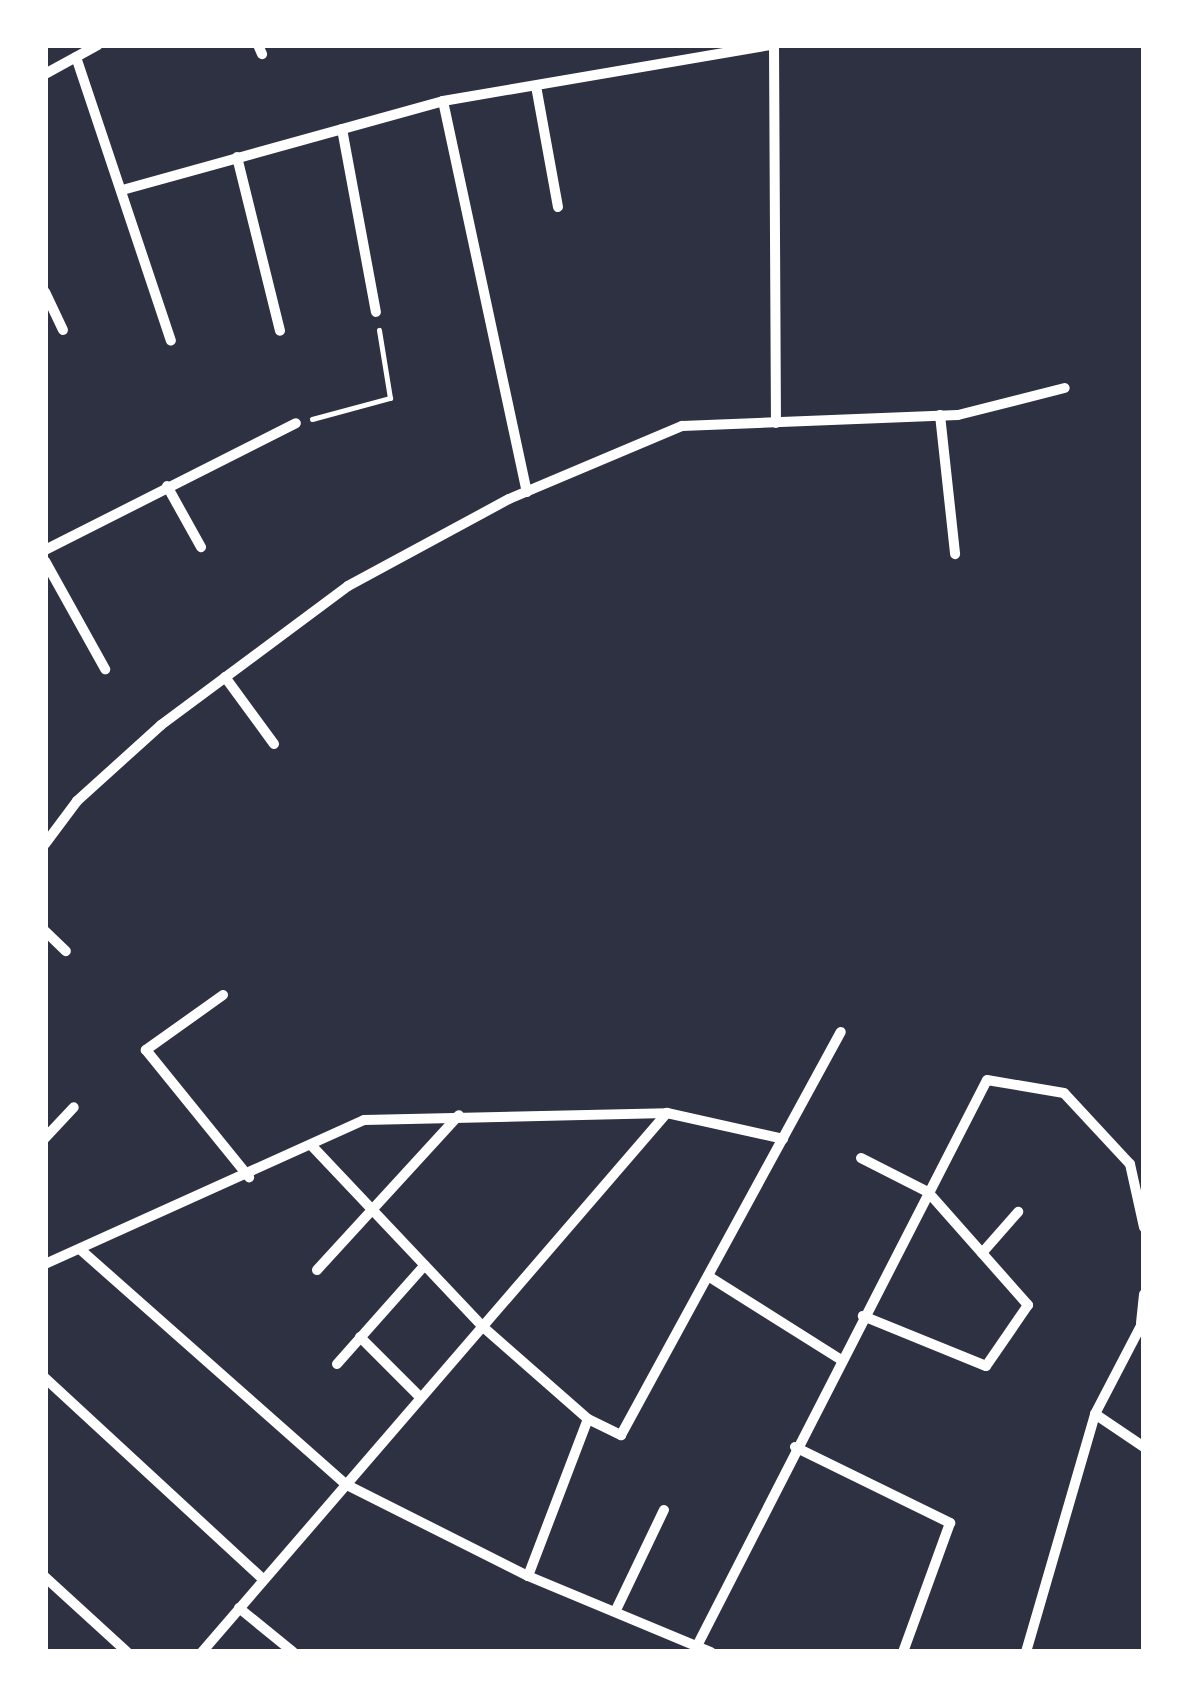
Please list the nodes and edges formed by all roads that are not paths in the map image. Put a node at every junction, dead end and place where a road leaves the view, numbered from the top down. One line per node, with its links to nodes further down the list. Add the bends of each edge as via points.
1 (98, 45): 3 (street)
2 (772, 45): 5 (street); 19 (street)
3 (76, 57): 4 (street); 9 (street)
4 (45, 74)
5 (536, 86): 6 (street); 10 (street)
6 (443, 102): 7 (street); 21 (street)
7 (342, 129): 8 (street); 12 (street)
8 (237, 157): 9 (street); 14 (street)
9 (126, 189): 15 (street)
10 (558, 206)
11 (45, 292): 13 (street)
12 (376, 312)
13 (62, 330)
14 (280, 331)
15 (171, 341)
16 (1065, 388): 17 (street)
17 (940, 415): 19 (street); 24 (street)
18 (296, 423): 20 (street)
19 (776, 423): 21 (street, via 682,426)
20 (167, 486): 22 (street); 23 (street)
21 (527, 492): 27 (street, via 348,586)
22 (201, 547)
23 (45, 550)
24 (955, 554)
25 (45, 561): 26 (street)
26 (106, 669)
27 (226, 677): 28 (street); 29 (street, via 77,801)
28 (274, 744)
29 (45, 844)
30 (45, 931): 31 (street)
31 (66, 951)
32 (223, 995): 41 (street, via 146,1050)
33 (840, 1032): 38 (street)
34 (74, 1107): 37 (street)
35 (667, 1113): 36 (street); 38 (street); 55 (street)
36 (458, 1115): 39 (street, via 364,1120); 43 (street)
37 (45, 1138)
38 (783, 1139): 51 (street)
39 (312, 1146): 41 (street); 43 (street)
40 (862, 1158): 42 (street)
41 (249, 1177): 46 (street)
42 (928, 1192): 45 (street, via 987,1080 1064,1093 1130,1164); 47 (street); 53 (street)
43 (371, 1211): 49 (street); 50 (street)
44 (1018, 1212): 47 (street)
45 (1144, 1227)
46 (82, 1251): 48 (street); 65 (street)
47 (982, 1253): 53 (street, via 1028,1305 986,1366)
48 (45, 1264)
49 (424, 1265): 55 (street); 56 (street)
50 (317, 1270)
51 (708, 1276): 57 (street); 62 (street, via 621,1435)
52 (1144, 1294): 54 (street)
53 (863, 1316): 57 (street)
54 (1143, 1324): 61 (street)
55 (482, 1326): 60 (street); 62 (street)
56 (360, 1337): 58 (street); 60 (street)
57 (840, 1359): 63 (street)
58 (337, 1364)
59 (45, 1378): 69 (street)
60 (420, 1398): 65 (street)
61 (1095, 1414): 64 (street); 78 (street)
62 (588, 1418): 67 (street)
63 (795, 1446): 72 (street); 77 (street, via 950,1523)
64 (1144, 1446)
65 (345, 1484): 67 (street); 69 (street)
66 (664, 1510): 71 (street)
67 (528, 1576): 71 (street)
68 (45, 1577): 73 (street)
69 (264, 1579): 70 (street)
70 (239, 1608): 74 (street); 75 (street)
71 (616, 1610): 72 (street)
72 (698, 1642): 76 (street)
73 (127, 1652)
74 (202, 1652)
75 (293, 1652)
76 (711, 1652)
77 (903, 1652)
78 (1026, 1652)

